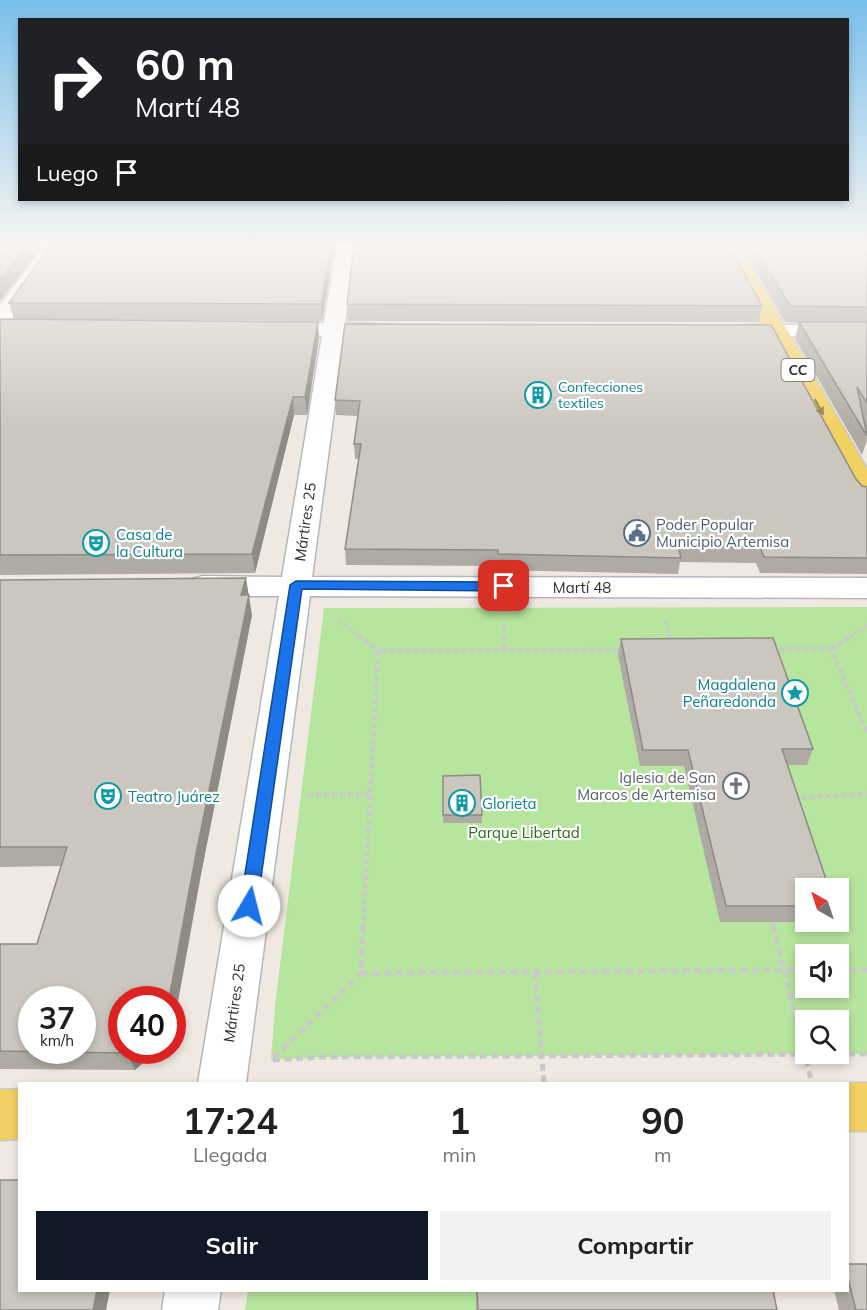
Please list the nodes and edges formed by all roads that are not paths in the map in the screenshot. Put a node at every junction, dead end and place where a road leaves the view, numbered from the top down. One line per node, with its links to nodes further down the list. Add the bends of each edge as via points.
1 (9, 307): 4 (street)
2 (337, 307): 8 (street, Mártires 25)
3 (763, 307): 11 (main road, CC)
4 (0, 320)
5 (0, 328): 6 (street)
6 (23, 328)
7 (257, 329): 8 (street)
8 (334, 330): 9 (street); 14 (street, Mártires 25)
9 (404, 330)
10 (722, 331): 11 (street)
11 (776, 331): 12 (street); 13 (main road, CC, one-way to 13)
12 (867, 331)
13 (867, 493)
14 (296, 585): 15 (street, Martí 48); 16 (street, Martí 48); 17 (street, Mártires 25)
15 (180, 586)
16 (867, 588)
17 (222, 1082)
18 (849, 1107): 19 (main road)
19 (867, 1107)
20 (18, 1114): 21 (main road)
21 (0, 1115)
22 (193, 1292): 23 (street)
23 (190, 1310)

